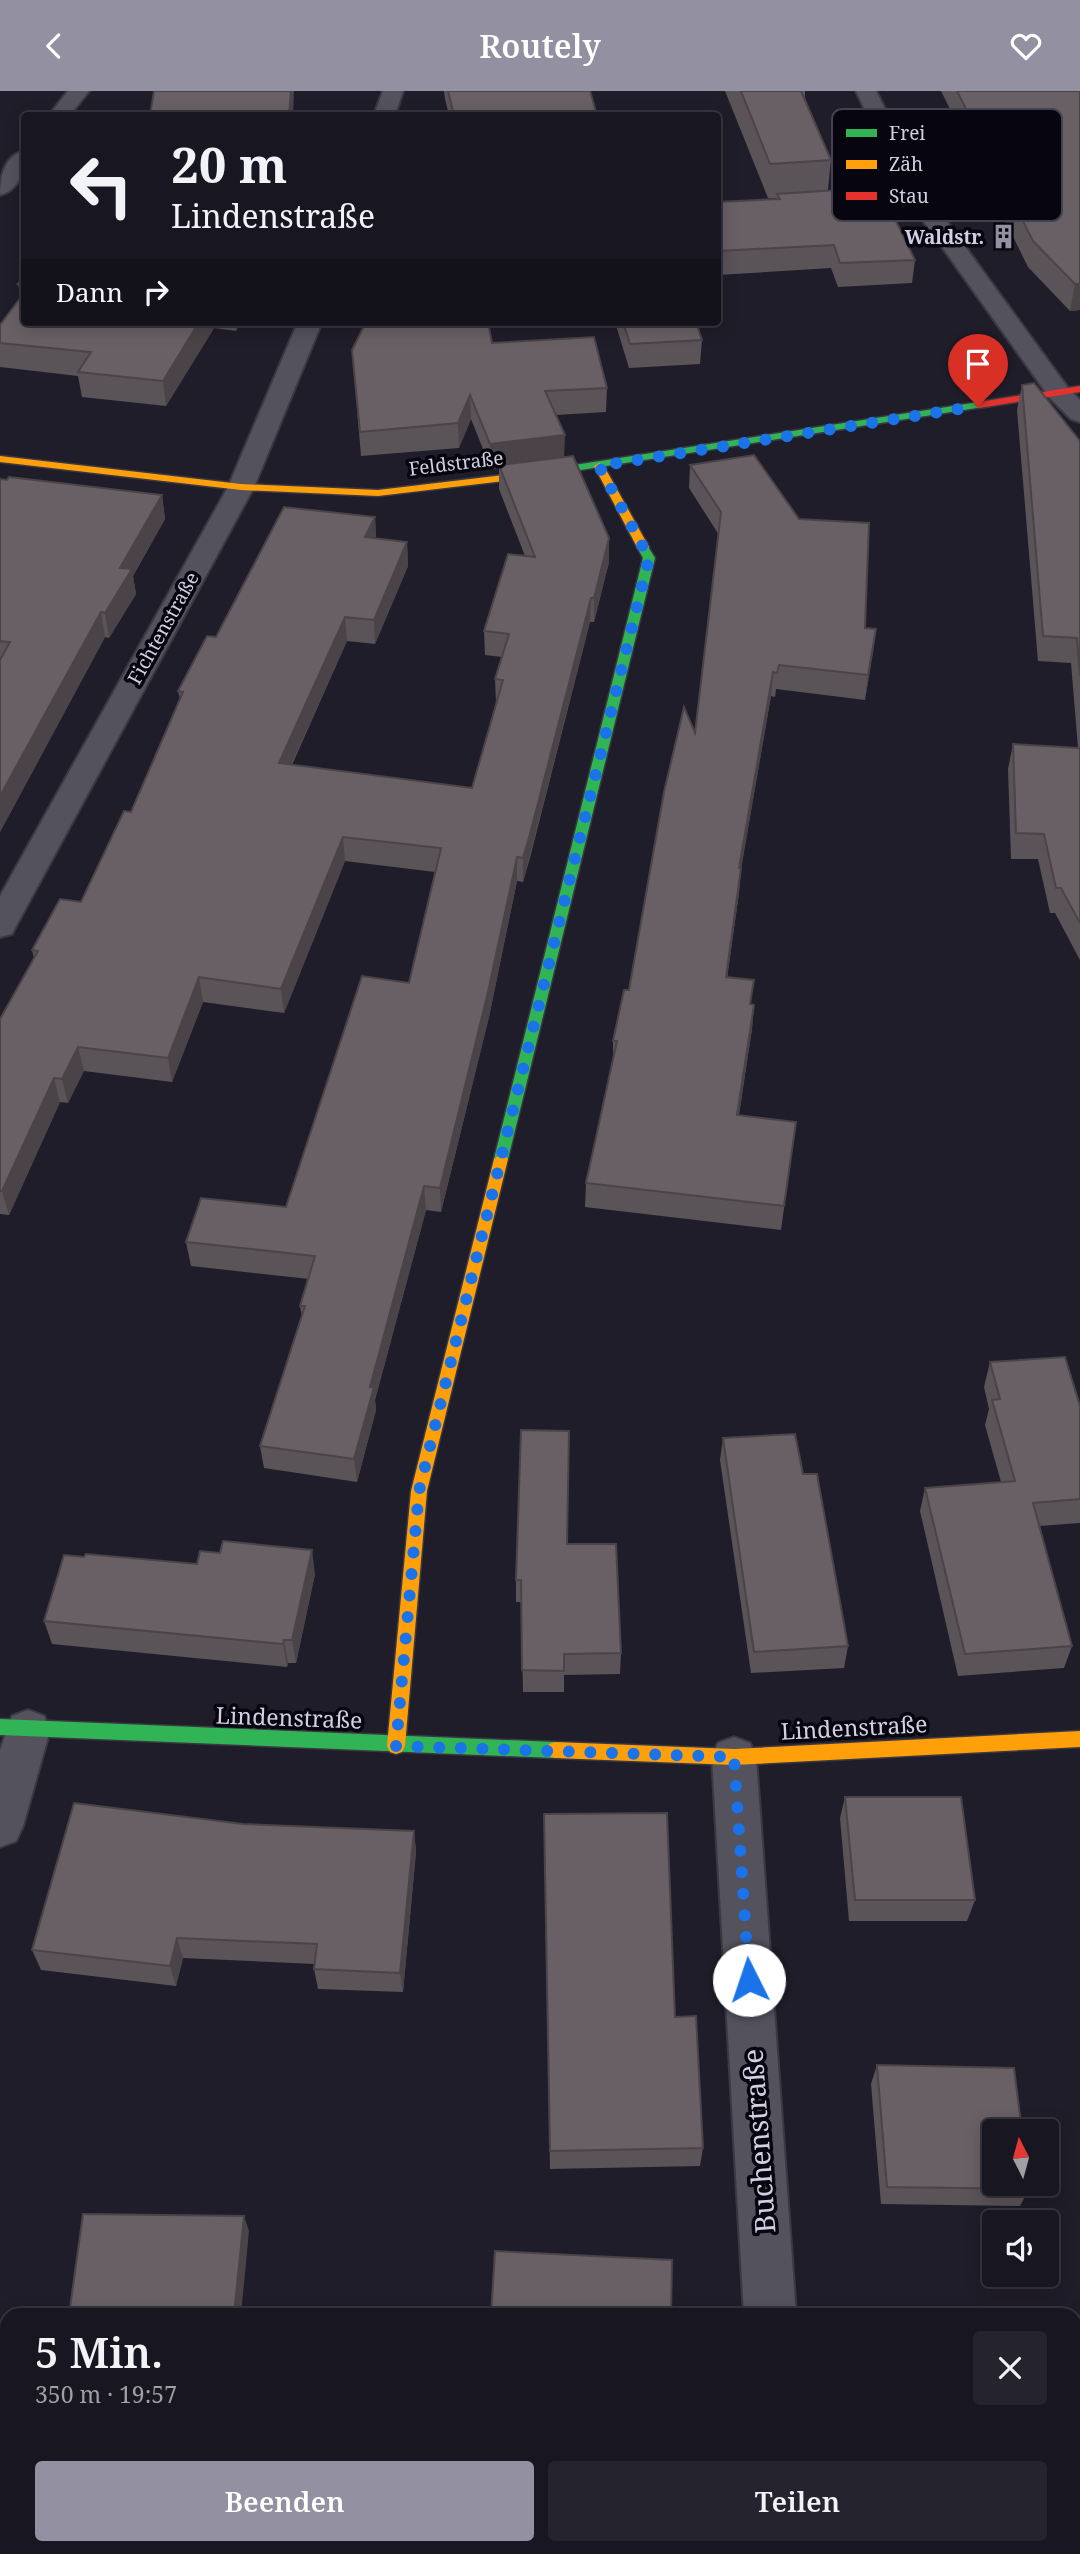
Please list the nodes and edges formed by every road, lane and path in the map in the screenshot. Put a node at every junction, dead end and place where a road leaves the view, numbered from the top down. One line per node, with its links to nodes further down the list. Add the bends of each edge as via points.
1 (79, 91): 5 (street)
2 (393, 91): 6 (street)
3 (866, 91): 4 (street)
4 (875, 109)
5 (62, 112)
6 (386, 112)
7 (21, 162): 8 (street)
8 (0, 188)
9 (832, 204): 10 (street)
10 (721, 211)
11 (936, 221): 13 (street)
12 (308, 326): 17 (street, Fichtenstraße)
13 (1070, 391): 14 (street); 16 (street, Feldstraße)
14 (1080, 414)
15 (0, 459): 17 (street, Feldstraße)
16 (599, 466): 17 (street, Feldstraße, via 379,493); 21 (street, via 649,558 419,1491)
17 (241, 487): 18 (street, Fichtenstraße)
18 (0, 926)
19 (14, 1728): 21 (street, Lindenstraße); 23 (street)
20 (1080, 1739): 22 (street, Lindenstraße)
21 (396, 1746): 22 (street, Lindenstraße)
22 (734, 1757): 24 (street, Buchenstraße)
23 (0, 1826)
24 (770, 2308)

